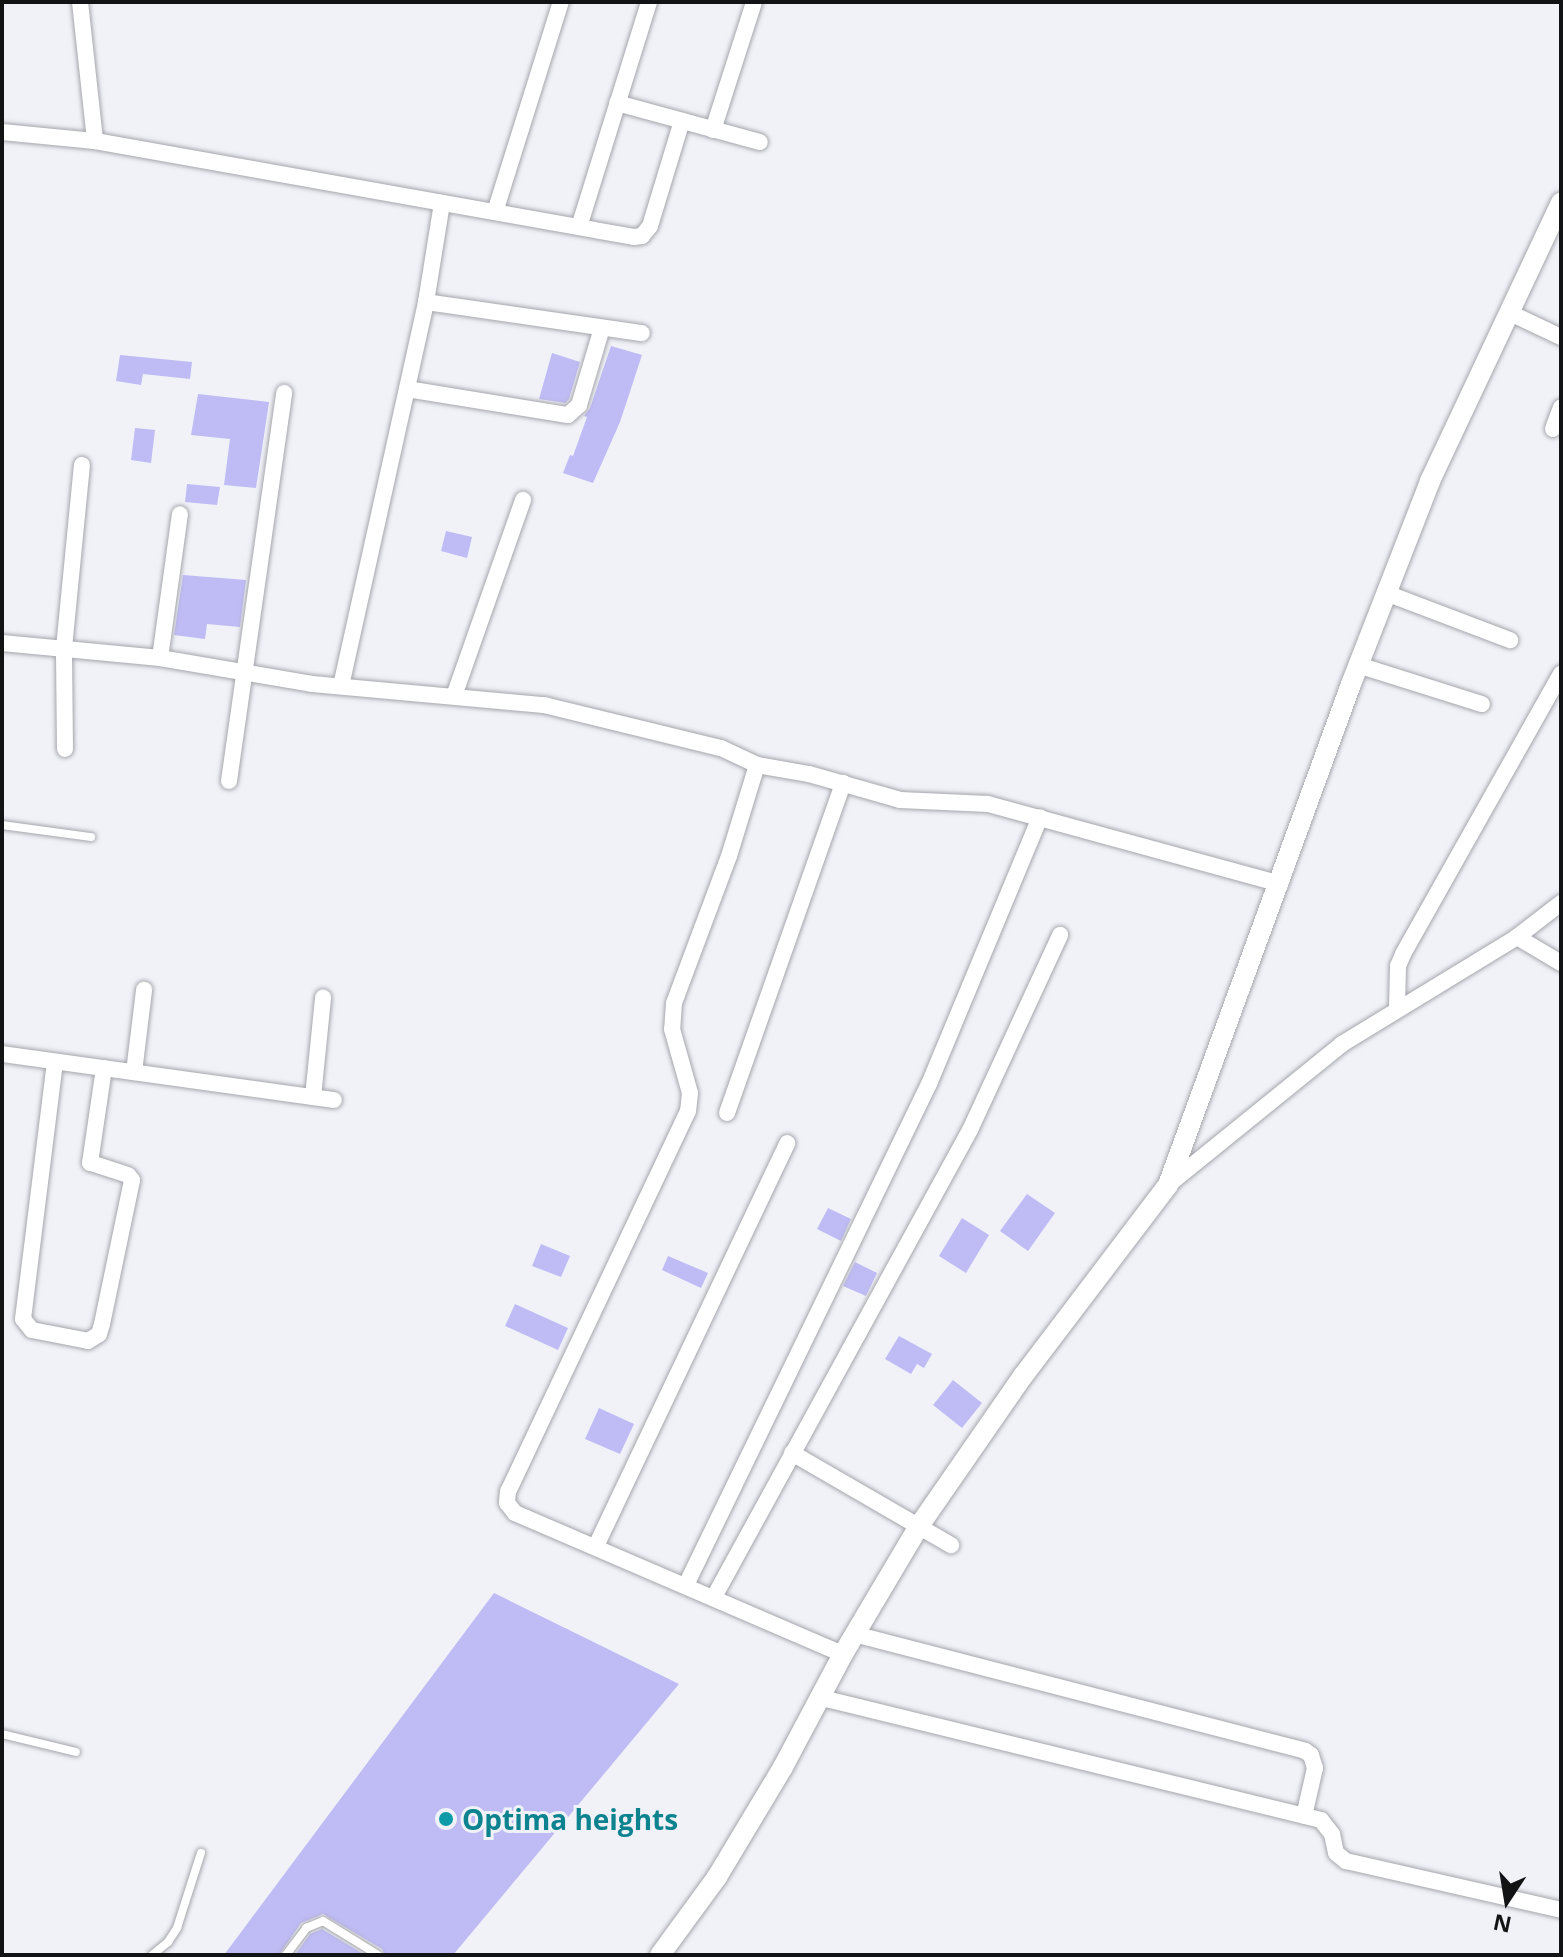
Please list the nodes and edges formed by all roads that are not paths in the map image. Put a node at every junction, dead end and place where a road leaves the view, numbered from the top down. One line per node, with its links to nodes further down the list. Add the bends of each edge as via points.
1 (80, 2): 9 (street)
2 (561, 2): 12 (street)
3 (649, 2): 5 (street)
4 (754, 2): 7 (street)
5 (617, 103): 6 (street); 14 (street)
6 (682, 121): 7 (street); 14 (street, via 647,233 634,237)
7 (713, 130): 10 (street)
8 (2, 132): 9 (street)
9 (95, 141): 11 (street)
10 (760, 142)
11 (442, 203): 12 (street); 15 (street)
12 (495, 212): 14 (street)
13 (1559, 212): 16 (street)
14 (579, 227)
15 (426, 302): 17 (street); 20 (street)
16 (1508, 312): 19 (street); 27 (street, via 1430,481)
17 (602, 328): 18 (street); 20 (street, via 579,405 568,415)
18 (642, 333)
19 (1561, 337)
20 (407, 389): 35 (street)
21 (284, 393): 33 (street)
22 (1561, 407): 23 (street)
23 (1553, 429)
24 (82, 465): 30 (street)
25 (523, 500): 36 (street)
26 (180, 514): 31 (street)
27 (1386, 593): 28 (street); 32 (street)
28 (1510, 640)
29 (2, 643): 30 (street)
30 (64, 648): 31 (street); 38 (street)
31 (160, 658): 33 (street)
32 (1358, 665): 37 (street); 45 (street)
33 (246, 673): 35 (street); 40 (street)
34 (1561, 674): 52 (street, via 1403,954)
35 (341, 686): 36 (street)
36 (454, 696): 39 (street, via 544,705 721,748)
37 (1482, 704)
38 (65, 749)
39 (757, 765): 41 (street); 65 (street, via 674,1003 672,1029 690,1093 688,1111 507,1497 515,1513)
40 (229, 781)
41 (843, 783): 42 (street, via 900,800 973,802); 59 (street)
42 (1040, 817): 45 (street); 66 (street, via 929,1084)
43 (2, 825): 44 (lane)
44 (91, 837)
45 (1280, 884): 61 (street)
46 (1561, 903): 48 (street)
47 (1060, 935): 62 (street, via 970,1130)
48 (1517, 937): 49 (street); 52 (street)
49 (1561, 963)
50 (144, 990): 56 (street)
51 (323, 998): 57 (street)
52 (1397, 1008): 61 (street, via 1342,1044)
53 (2, 1054): 54 (street)
54 (55, 1062): 55 (street); 55 (street, via 23,1319 32,1330 88,1341 99,1334 132,1187 128,1175 90,1163)
55 (104, 1068): 56 (street)
56 (134, 1072): 57 (street)
57 (313, 1097): 58 (street)
58 (334, 1100)
59 (727, 1113)
60 (787, 1143): 65 (street)
61 (1168, 1185): 63 (street, via 1023,1376)
62 (792, 1453): 63 (street); 67 (street)
63 (919, 1526): 64 (street); 68 (street)
64 (951, 1545)
65 (596, 1546): 66 (street)
66 (686, 1585): 67 (street)
67 (714, 1597): 69 (street)
68 (854, 1634): 69 (street); 73 (street, via 1305,1751 1315,1768)
69 (843, 1654): 70 (street)
70 (818, 1697): 73 (street); 79 (street, via 717,1877)
71 (2, 1734): 72 (lane)
72 (76, 1752)
73 (1304, 1816): 75 (street, via 1327,1824 1336,1853 1346,1861)
74 (201, 1853): 76 (lane, via 177,1928)
75 (1561, 1910)
76 (152, 1955)
77 (286, 1955): 78 (lane, via 306,1928 323,1921)
78 (378, 1955)
79 (660, 1955)

